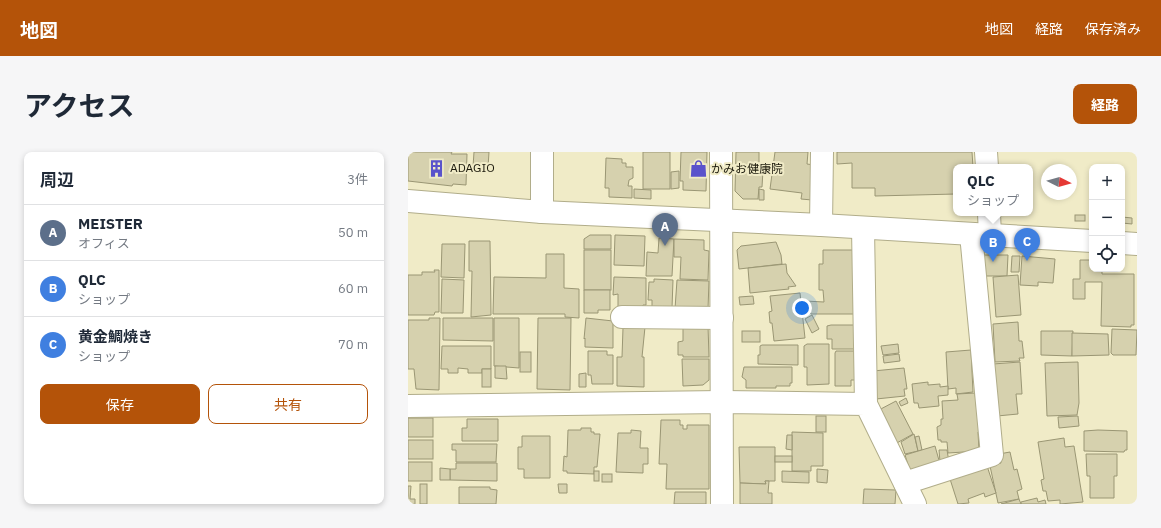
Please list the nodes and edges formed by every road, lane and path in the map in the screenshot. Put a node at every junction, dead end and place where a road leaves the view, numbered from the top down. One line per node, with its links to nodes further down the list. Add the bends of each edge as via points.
1 (542, 152): 7 (street)
2 (721, 152): 9 (street)
3 (822, 152): 10 (street)
4 (986, 152): 5 (street)
5 (987, 164)
6 (408, 201): 7 (street)
7 (542, 212): 9 (street)
8 (988, 216): 12 (street)
9 (721, 221): 10 (street); 17 (street)
10 (821, 225): 11 (street)
11 (863, 228): 12 (street); 19 (street)
12 (980, 235): 13 (street); 21 (street, via 992,455)
13 (1089, 241)
14 (1125, 243): 15 (street)
15 (1137, 244)
16 (622, 317): 17 (street)
17 (722, 318): 18 (street)
18 (722, 402): 19 (street); 20 (street); 22 (street)
19 (866, 404): 21 (street)
20 (408, 406)
21 (905, 483): 23 (street)
22 (722, 504)
23 (915, 504)

